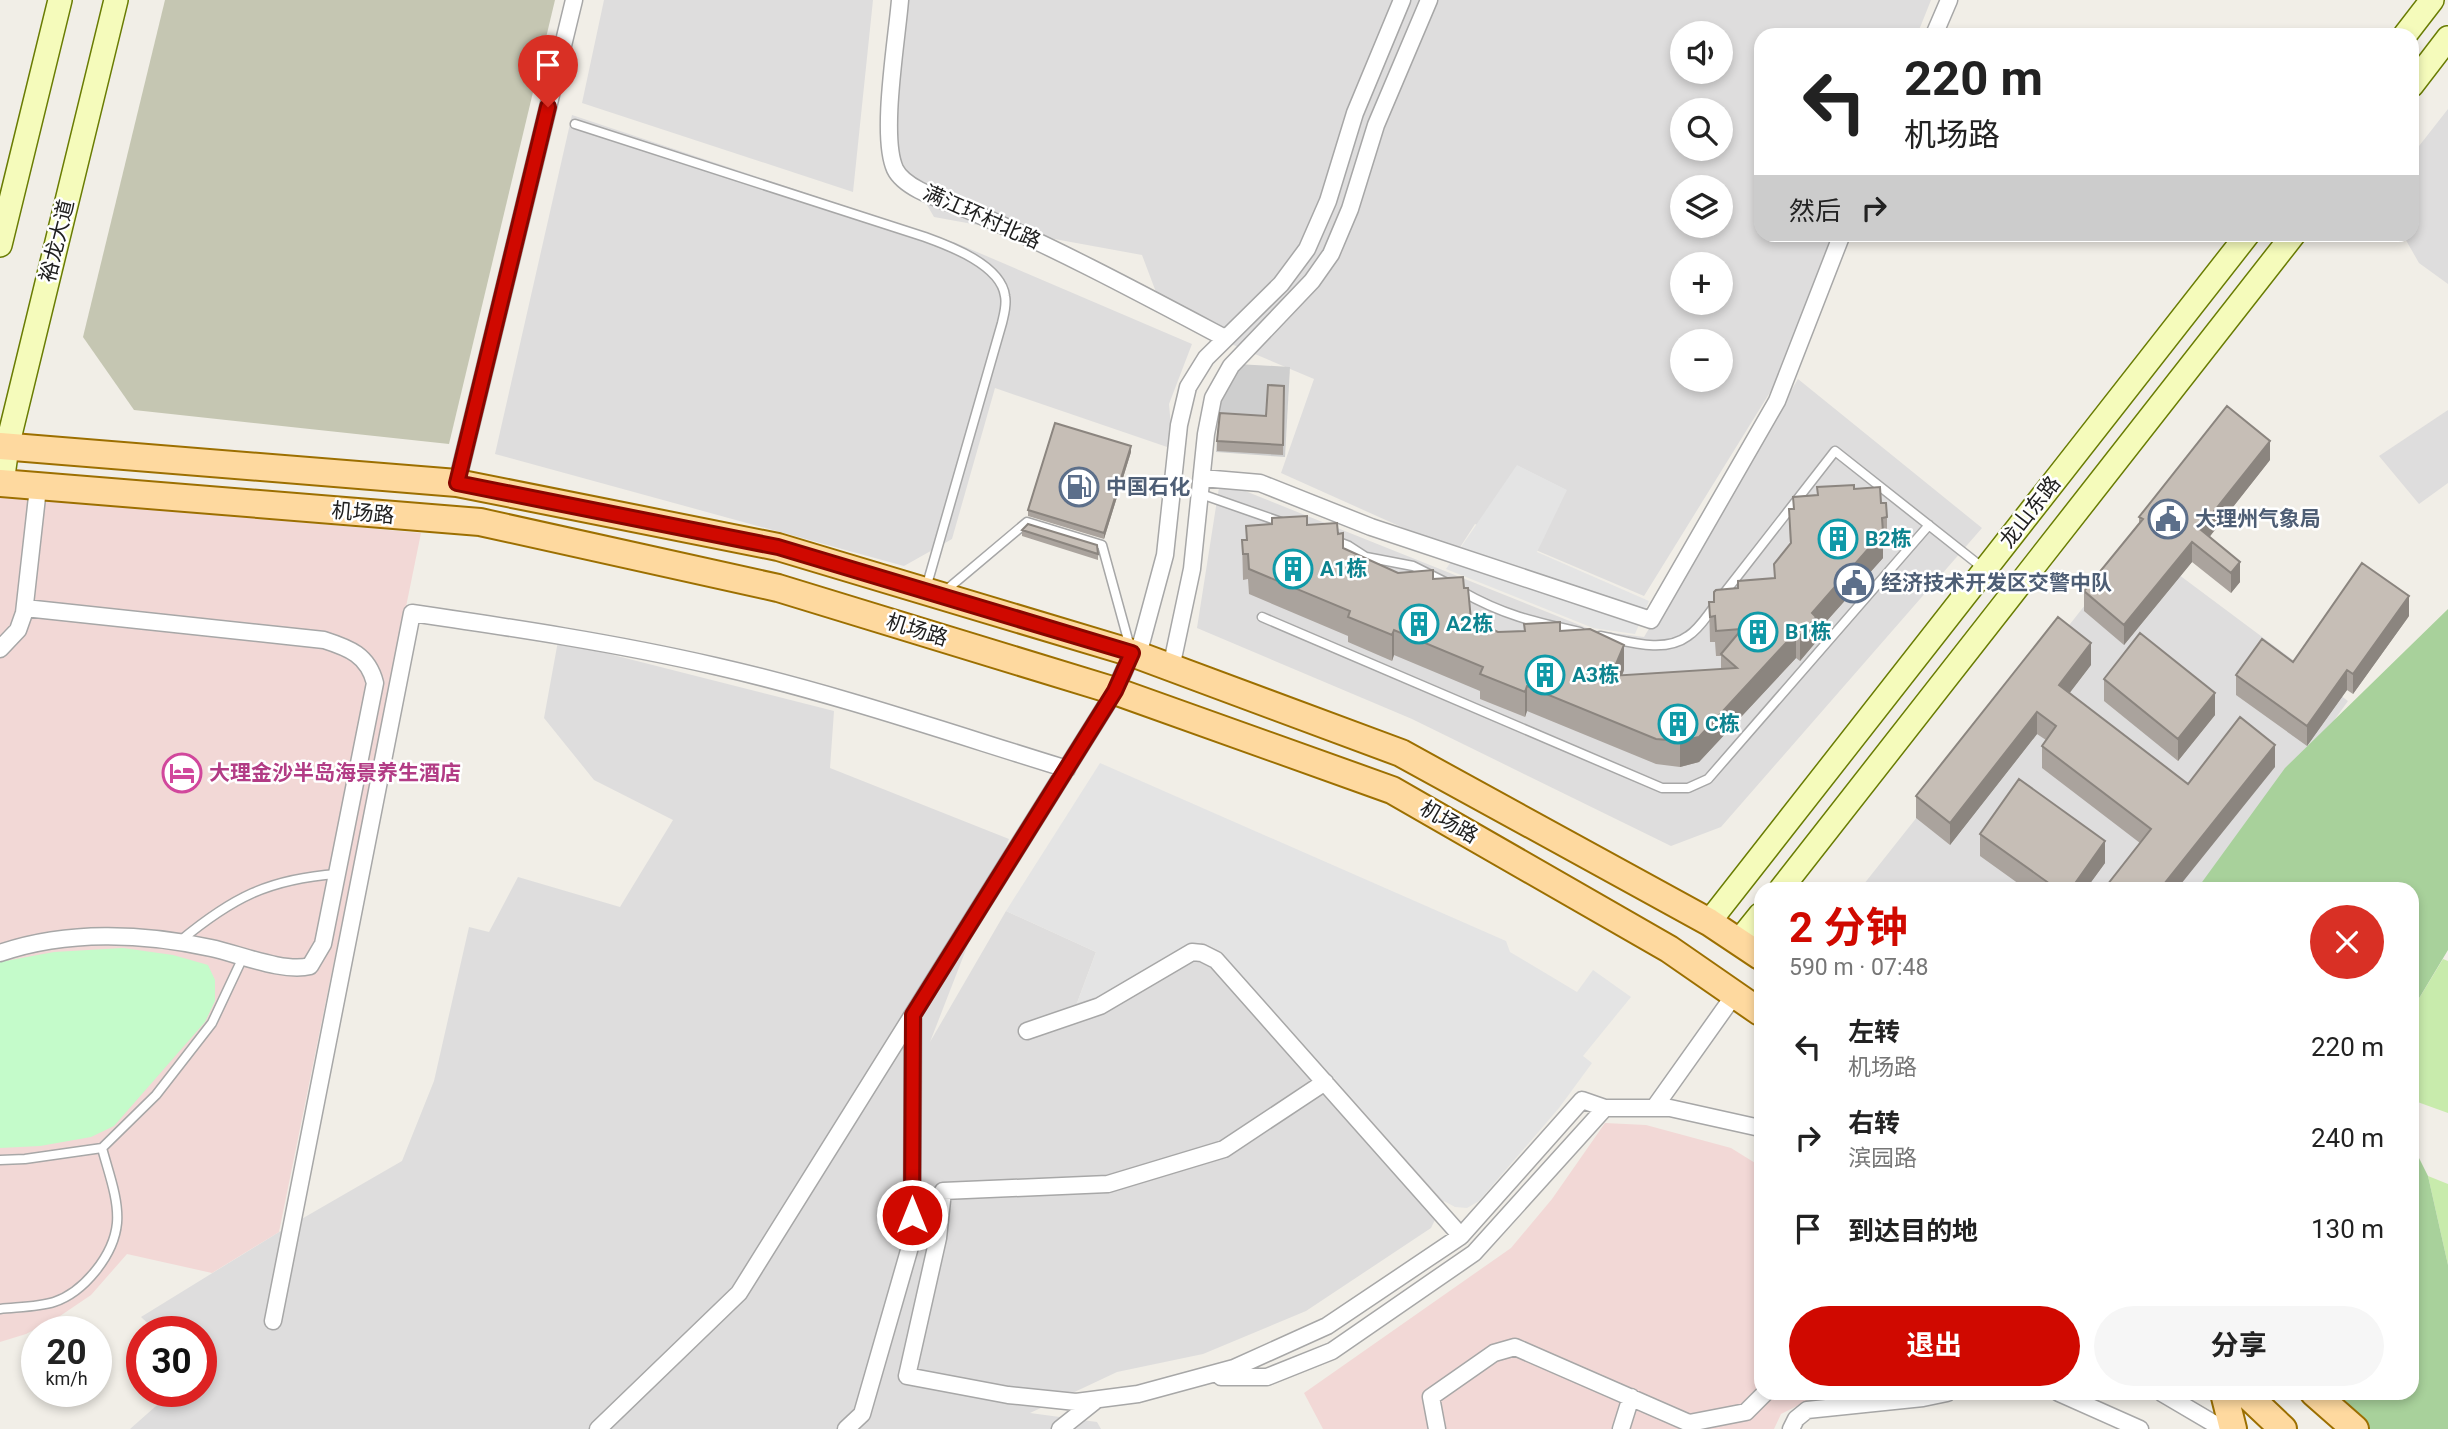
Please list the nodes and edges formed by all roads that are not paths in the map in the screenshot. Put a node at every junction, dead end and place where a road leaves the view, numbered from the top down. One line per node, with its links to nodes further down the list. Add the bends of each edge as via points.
1 (60, 0): 17 (main road)
2 (116, 0): 19 (main road, 裕龙大道)
3 (574, 0): 21 (street)
4 (900, 0): 18 (street, 满江环村北路, via 889,131 892,160 900,177 919,190 1034,239)
5 (1402, 0): 18 (street, via 1355,113 1311,241 1281,284)
6 (1429, 0): 22 (street, via 1376,125 1331,254 1219,385 1209,412)
7 (1949, 0): 9 (street)
8 (2432, 0): 10 (main road)
9 (1937, 28)
10 (2410, 28)
11 (2448, 38): 12 (main road)
12 (2419, 76)
13 (575, 124): 28 (lane, via 925,237 974,260 999,280 1006,298 1002,323)
14 (1838, 242): 22 (street, via 1777,401 1651,620 1371,527 1260,483)
15 (2242, 242): 27 (main road, 龙山东路)
16 (2288, 242): 39 (main road, 龙山东路)
17 (0, 245)
18 (1225, 338): 32 (street, via 1197,369 1184,400 1165,555)
19 (3, 447): 20 (main road, 裕龙大道); 21 (main road, 机场路)
20 (1, 483): 23 (main road, 机场路)
21 (457, 483): 28 (main road, 机场路, via 778,547)
22 (1202, 486): 24 (lane); 33 (street, via 1190,580)
23 (38, 488): 29 (street); 34 (main road, 机场路, via 480,523 778,588)
24 (1288, 524)
25 (1929, 525): 26 (lane, via 1835,451 1698,628 1672,644 1654,645 1524,620 1489,607 1413,566 1366,557); 27 (lane); 30 (lane, via 1708,779 1688,788 1662,788)
26 (1325, 537)
27 (1985, 569): 36 (main road, 龙山东路)
28 (932, 593): 32 (main road, 机场路); 32 (lane, via 1027,522 1102,545)
29 (25, 608): 31 (street, via 18,630); 37 (street, via 324,640 366,660 375,683)
30 (1262, 617)
31 (0, 649)
32 (1135, 654): 33 (main road, 机场路); 34 (street)
33 (1171, 667): 40 (main road, 机场路, via 1401,753)
34 (1115, 691): 35 (street); 45 (main road, 机场路, via 1392,790 1669,949)
35 (1067, 769): 47 (street); 57 (street, via 826,694 715,666 571,636 412,612)
36 (1757, 861): 38 (main road); 40 (main road, 龙山东路)
37 (337, 874): 41 (lane, via 276,882 225,907); 44 (street, via 323,944 310,966 283,967)
38 (1779, 882)
39 (1786, 882)
40 (1709, 922): 42 (main road, 机场路)
41 (180, 941): 43 (street, via 59,939); 44 (street)
42 (1750, 949)
43 (0, 953)
44 (244, 955): 53 (lane, via 212,1023 156,1095)
45 (1735, 994): 46 (main road, 机场路); 51 (street)
46 (1754, 1008)
47 (913, 1015): 68 (street, via 739,1293); 69 (street, via 912,1240 862,1414)
48 (1027, 1031): 49 (street, via 1100,1006 1192,952 1202,953 1216,960)
49 (1325, 1082): 55 (street); 60 (street, via 1224,1149 1108,1184 943,1191 938,1238 907,1376 1008,1395)
50 (1605, 1108): 51 (street); 55 (street, via 1582,1100); 58 (street, via 1474,1253 1332,1351 1267,1377)
51 (1654, 1108): 52 (street)
52 (1754, 1127)
53 (102, 1148): 54 (lane); 56 (lane, via 117,1224 109,1250 74,1291 54,1302)
54 (0, 1160)
55 (1461, 1236): 58 (street, via 1327,1326 1234,1368)
56 (0, 1309)
57 (273, 1321)
58 (1201, 1377): 60 (street)
59 (1631, 1397): 61 (street, via 1689,1423 1746,1412); 71 (street, via 1515,1347 1493,1353 1431,1397); 72 (street)
60 (1097, 1400): 70 (street)
61 (1758, 1400)
62 (1889, 1400): 73 (street, via 1807,1410)
63 (2075, 1400): 74 (street)
64 (2174, 1400): 75 (street)
65 (2226, 1400): 76 (main road)
66 (2252, 1400): 77 (main road)
67 (2322, 1400): 78 (main road)
68 (598, 1429)
69 (846, 1429)
70 (1060, 1429)
71 (1437, 1429)
72 (1621, 1429)
73 (1791, 1429)
74 (2140, 1429)
75 (2223, 1429)
76 (2233, 1429)
77 (2283, 1429)
78 (2355, 1429)

